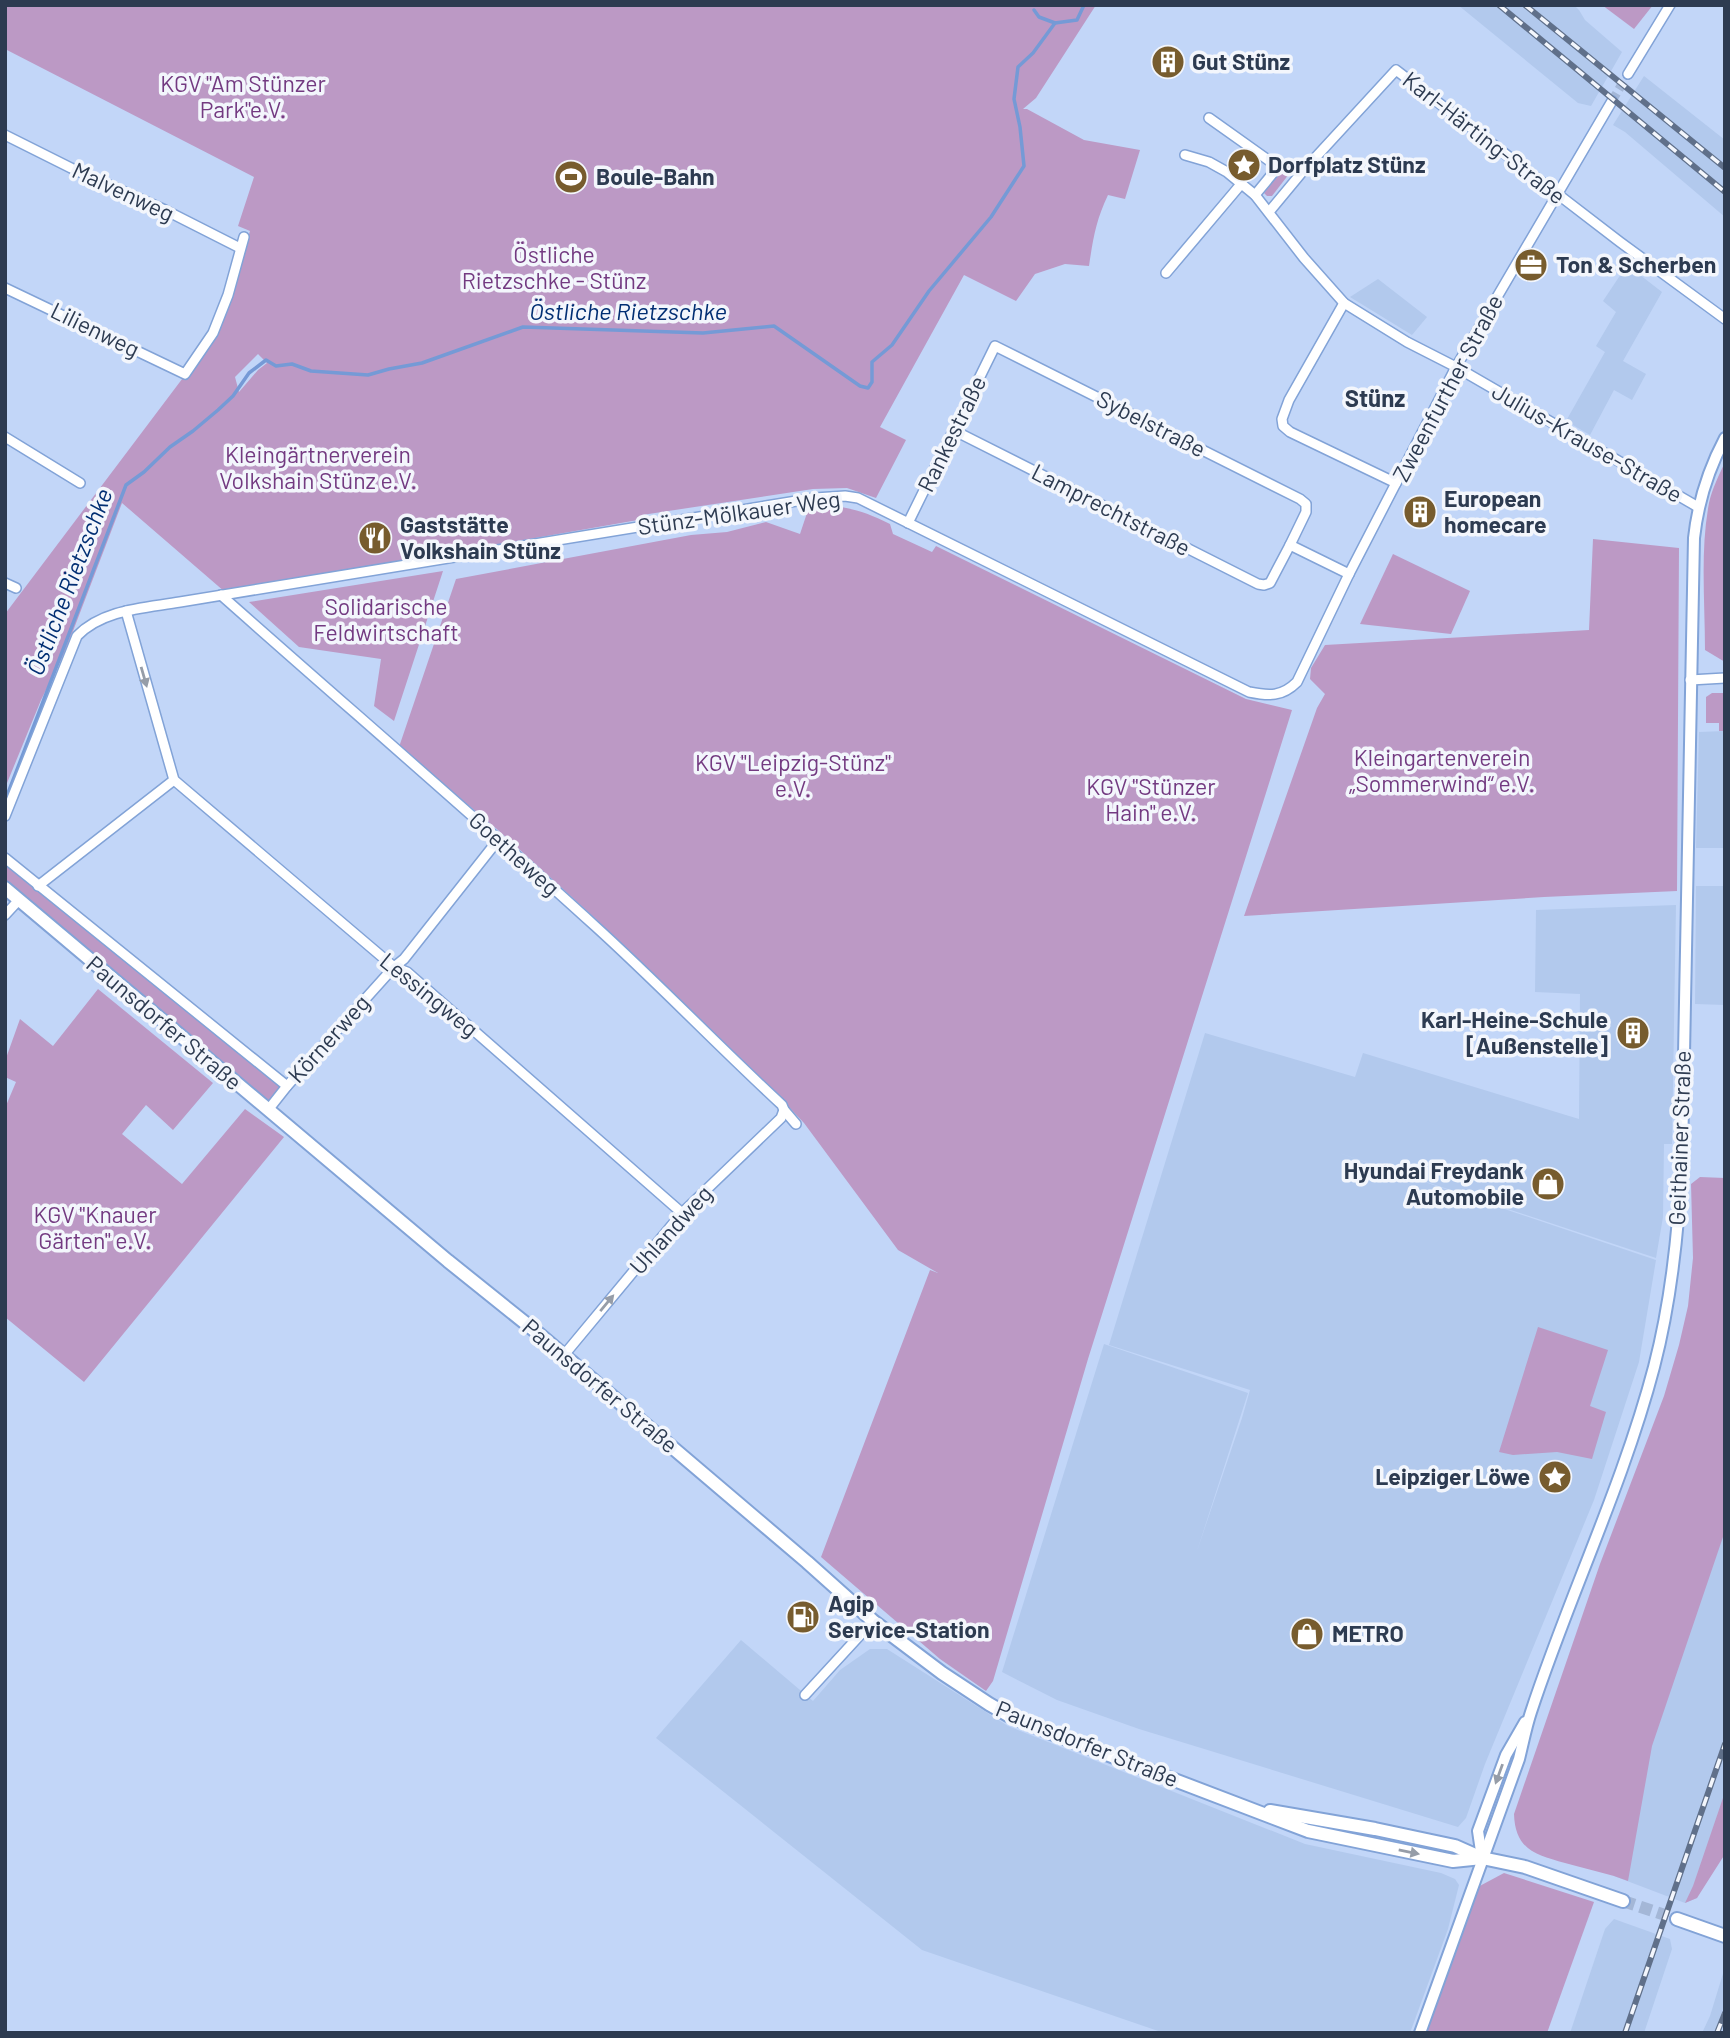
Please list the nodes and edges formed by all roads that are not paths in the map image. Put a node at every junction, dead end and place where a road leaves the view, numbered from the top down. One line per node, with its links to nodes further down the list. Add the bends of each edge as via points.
1 (1670, 5): 2 (street)
2 (1628, 74)
3 (1612, 101): 8 (street, Zweenfurther Straße)
4 (1209, 117): 9 (street, via 1278,167)
5 (5, 135): 12 (street, Malvenweg)
6 (1185, 155): 7 (street, Julius-Krause-Straße, via 1209,162)
7 (1242, 183): 9 (street, Julius-Krause-Straße); 13 (street)
8 (1557, 193): 10 (street, Karl-Härting-Straße, via 1396,70); 16 (street, Karl-Härting-Straße); 18 (street, Zweenfurther Straße)
9 (1255, 195): 10 (street, Julius-Krause-Straße)
10 (1269, 212): 15 (street, Julius-Krause-Straße)
11 (244, 236): 12 (street)
12 (240, 248): 14 (street, Lilienweg, via 214,333 185,374)
13 (1166, 273)
14 (5, 288)
15 (1344, 303): 18 (street, Julius-Krause-Straße); 23 (street, via 1289,400 1283,426)
16 (1725, 319)
17 (995, 346): 19 (street, Rankestraße); 26 (street, Sybelstraße, via 1300,499 1306,512)
18 (1456, 367): 23 (street, Zweenfurther Straße); 24 (street, Julius-Krause-Straße)
19 (953, 430): 25 (street, Rankestraße); 26 (street, Lamprechtstraße, via 1258,584 1269,583)
20 (5, 437): 22 (street)
21 (1725, 438): 24 (street, Geithainer Straße)
22 (80, 483)
23 (1396, 483): 27 (street, Zweenfurther Straße)
24 (1698, 507): 33 (street, Geithainer Straße)
25 (908, 523): 30 (street, Stünz-Mölkauer Weg, via 858,498 815,498); 34 (street, Stünz-Mölkauer Weg, via 1250,692 1278,695)
26 (1290, 545): 27 (street)
27 (1349, 574): 34 (street, Zweenfurther Straße)
28 (5, 583): 29 (street)
29 (16, 589)
30 (221, 595): 31 (street, Stünz-Mölkauer Weg); 37 (street, Goetheweg)
31 (126, 611): 35 (street, one-way to 35); 36 (street, Stünz-Mölkauer Weg, via 98,620 77,636)
32 (1725, 678): 33 (street)
33 (1690, 680): 52 (street, Geithainer Straße, via 1682,1157 1670,1292 1654,1367 1600,1530 1530,1714 1506,1755 1478,1831)
34 (1297, 682)
35 (173, 780): 39 (street); 43 (street, Lessingweg)
36 (5, 816)
37 (498, 840): 43 (street, Körnerweg); 46 (street, Goetheweg, via 661,987)
38 (5, 858): 39 (street, Paunsdorfer Straße)
39 (38, 886): 44 (street, Paunsdorfer Straße)
40 (5, 888): 41 (main road, Paunsdorfer Straße)
41 (18, 901): 42 (street); 45 (main road, Paunsdorfer Straße)
42 (5, 915)
43 (394, 967): 44 (street, Körnerweg); 48 (street, Lessingweg, via 407,972)
44 (287, 1086): 45 (street, Körnerweg)
45 (268, 1110): 49 (main road, Paunsdorfer Straße)
46 (784, 1111): 47 (street, Goetheweg); 48 (street, Uhlandweg)
47 (796, 1124)
48 (682, 1213): 49 (street, Uhlandweg, one-way to 48)
49 (564, 1355): 50 (main road, Paunsdorfer Straße)
50 (873, 1621): 51 (street); 52 (main road, Paunsdorfer Straße, via 1008,1715 1242,1806 1455,1846)
51 (805, 1695)
52 (1482, 1858): 53 (main road, Paunsdorfer Straße, via 1525,1867); 56 (street, Geithainer Straße)
53 (1623, 1900)
54 (1676, 1919): 55 (main road)
55 (1725, 1936)
56 (1420, 2033)

